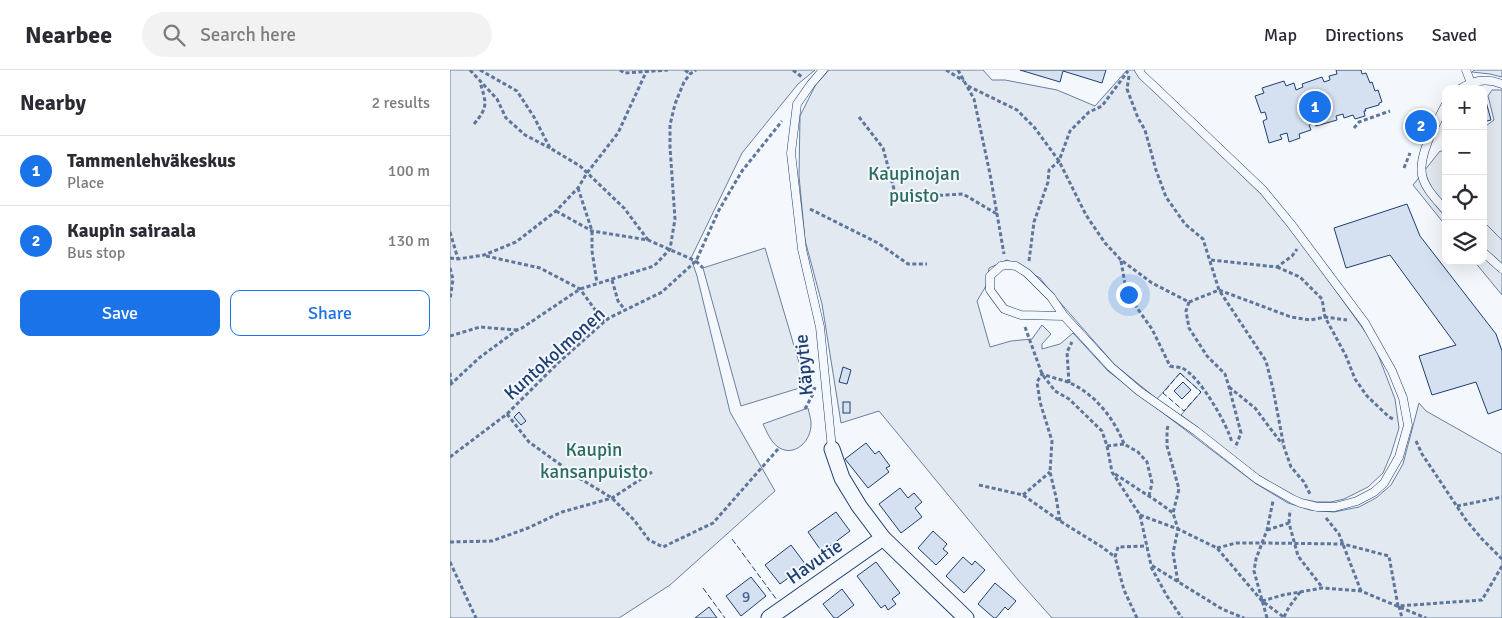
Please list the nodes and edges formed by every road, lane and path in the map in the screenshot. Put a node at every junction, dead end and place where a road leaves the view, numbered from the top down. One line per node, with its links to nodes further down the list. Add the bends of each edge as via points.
1 (470, 70): 15 (path)
2 (480, 70): 27 (path, via 517,91)
3 (620, 70): 13 (path, via 624,73)
4 (668, 70): 13 (path)
5 (686, 70): 14 (path)
6 (696, 70): 14 (path)
7 (823, 70): 21 (lane, Käpytie)
8 (946, 70): 16 (path)
9 (958, 70): 16 (path)
10 (1129, 70): 29 (path, via 1102,106 1088,112 1070,131); 47 (path, via 1127,89 1145,130 1166,197 1185,224 1203,238)
11 (1139, 70): 40 (lane, via 1263,190)
12 (1466, 70): 17 (lane)
13 (647, 71): 31 (path, via 618,133)
14 (690, 74): 41 (path, via 675,104 670,125 675,219)
15 (480, 81): 25 (path, via 486,103); 27 (path, via 506,118 525,135)
16 (964, 82): 20 (path)
17 (1471, 83): 18 (lane, via 1476,80); 19 (lane)
18 (1502, 84)
19 (1467, 85)
20 (968, 86): 29 (path, via 1018,110); 36 (path, via 974,99)
21 (797, 104): 33 (lane, Käpytie, via 791,153); 48 (path, Kuntokolmonen, via 742,172 719,210)
22 (1390, 111): 26 (path, via 1359,122)
23 (1442, 111): 34 (lane, via 1422,161 1422,175 1429,192)
24 (859, 117): 36 (path, via 883,148 895,193 928,196 963,194)
25 (474, 124)
26 (1354, 128)
27 (550, 148): 31 (path)
28 (1410, 154): 30 (path)
29 (1059, 161): 46 (path, via 1086,215 1105,244); 55 (path, via 1049,170 1034,222)
30 (1404, 168)
31 (587, 173): 32 (path); 39 (path, via 624,208)
32 (578, 188): 35 (path); 37 (path)
33 (798, 204): 49 (path, via 878,243 908,264); 85 (lane, Käpytie, via 802,249 820,327)
34 (1442, 207)
35 (556, 211): 37 (path); 42 (path, via 516,242)
36 (997, 214): 50 (path)
37 (592, 231): 39 (path); 57 (path)
38 (450, 232): 45 (path)
39 (648, 240): 41 (path)
40 (1303, 241): 53 (path); 67 (lane)
41 (670, 249): 48 (path); 56 (path, via 654,266)
42 (484, 255): 45 (path); 58 (path, via 540,268)
43 (1487, 256): 54 (lane)
44 (450, 258): 45 (path)
45 (458, 259)
46 (1121, 260): 61 (path, via 1152,283); 87 (path, via 1125,284 1170,366 1183,368 1200,384 1219,412 1231,439)
47 (1211, 260): 53 (path); 59 (path)
48 (696, 261): 52 (path); 62 (path, Kuntokolmonen, via 662,292)
49 (927, 264)
50 (1007, 264): 55 (lane); 63 (lane, via 990,276 990,290 1004,309)
51 (450, 268): 60 (path, via 453,279)
52 (703, 268)
53 (1277, 268): 65 (path, via 1300,278 1322,299)
54 (1502, 269)
55 (1028, 273): 64 (lane)
56 (612, 280): 57 (path); 62 (path, via 618,301)
57 (597, 283): 58 (path)
58 (580, 289): 66 (path); 68 (path)
59 (1219, 290): 61 (path); 65 (path, via 1291,317 1310,320); 83 (path, via 1266,361)
60 (450, 300)
61 (1189, 302): 75 (path, via 1186,311 1189,328 1207,356 1225,374)
62 (625, 310): 66 (path, Kuntokolmonen)
63 (1021, 315): 64 (lane); 72 (path)
64 (1064, 316): 69 (lane)
65 (1325, 317): 67 (path); 80 (path, via 1355,379 1367,396 1389,417)
66 (604, 322): 78 (path, Kuntokolmonen)
67 (1365, 323): 80 (lane, via 1392,371)
68 (517, 330): 70 (path, via 480,327); 74 (path)
69 (1077, 331): 73 (path, via 1067,352); 79 (lane, via 1111,367)
70 (450, 336)
71 (450, 373): 74 (path)
72 (1042, 374): 73 (path); 82 (path, via 1055,391 1069,399 1102,431); 89 (path, via 1037,382 1052,441)
73 (1069, 383): 81 (path, via 1102,407 1118,428)
74 (450, 384)
75 (1229, 387): 83 (path, via 1255,408); 87 (path, via 1240,433)
76 (816, 389): 77 (path)
77 (805, 409)
78 (507, 414): 86 (path, Kuntokolmonen); 96 (path, via 529,442)
79 (1171, 414): 87 (lane); 99 (path, via 1166,430 1179,489)
80 (1408, 425): 97 (path, via 1422,454); 98 (lane, via 1399,457 1384,483 1357,501 1335,507)
81 (1124, 444): 82 (path); 94 (path, via 1138,452 1146,462 1152,483)
82 (1107, 446): 90 (path)
83 (1284, 446): 98 (path, via 1291,467 1304,482)
84 (779, 448): 96 (path, via 713,523 663,547 648,540)
85 (832, 449): 104 (street, Käpytie, via 842,478)
86 (450, 457)
87 (1230, 458): 92 (lane)
88 (652, 472): 96 (path)
89 (1050, 472): 93 (path); 101 (path)
90 (1112, 472): 94 (path); 100 (path)
91 (979, 485): 93 (path)
92 (1275, 490): 98 (lane); 103 (path)
93 (1024, 495): 101 (path)
94 (1149, 496): 99 (path)
95 (1502, 497): 97 (path)
96 (612, 498): 105 (path, via 562,512 492,541)
97 (1457, 506): 112 (path)
98 (1317, 507): 108 (path)
99 (1173, 513): 102 (path)
100 (1140, 515): 102 (path); 109 (path)
101 (1060, 522): 111 (path)
102 (1178, 529): 110 (path); 116 (path, via 1173,553)
103 (1267, 530): 106 (path); 107 (path, via 1289,523)
104 (883, 538): 124 (street, Havutie); 125 (street, Käpytie)
105 (450, 542)
106 (1262, 543): 107 (path); 110 (path, via 1236,543); 120 (path, via 1254,571)
107 (1294, 543): 108 (path); 117 (path, via 1298,556)
108 (1343, 544): 119 (path); 121 (path, via 1388,556)
109 (1147, 546): 111 (path, via 1118,547); 114 (path)
110 (1217, 548): 120 (path)
111 (1115, 557): 126 (path, via 1124,590)
112 (1502, 559)
113 (450, 562): 123 (path)
114 (1151, 565): 116 (path); 127 (path)
115 (1502, 566): 121 (path, via 1482,600)
116 (1178, 583): 128 (path, via 1222,610)
117 (1322, 588): 118 (path); 119 (path)
118 (1302, 590): 120 (path); 122 (path)
119 (1361, 591): 121 (path)
120 (1262, 601): 122 (path); 129 (path)
121 (1398, 606): 130 (path); 131 (path)
122 (1285, 617)
123 (476, 618)
124 (769, 618)
125 (966, 618)
126 (1137, 618)
127 (1182, 618)
128 (1244, 618)
129 (1267, 618)
130 (1402, 618)
131 (1426, 618)

